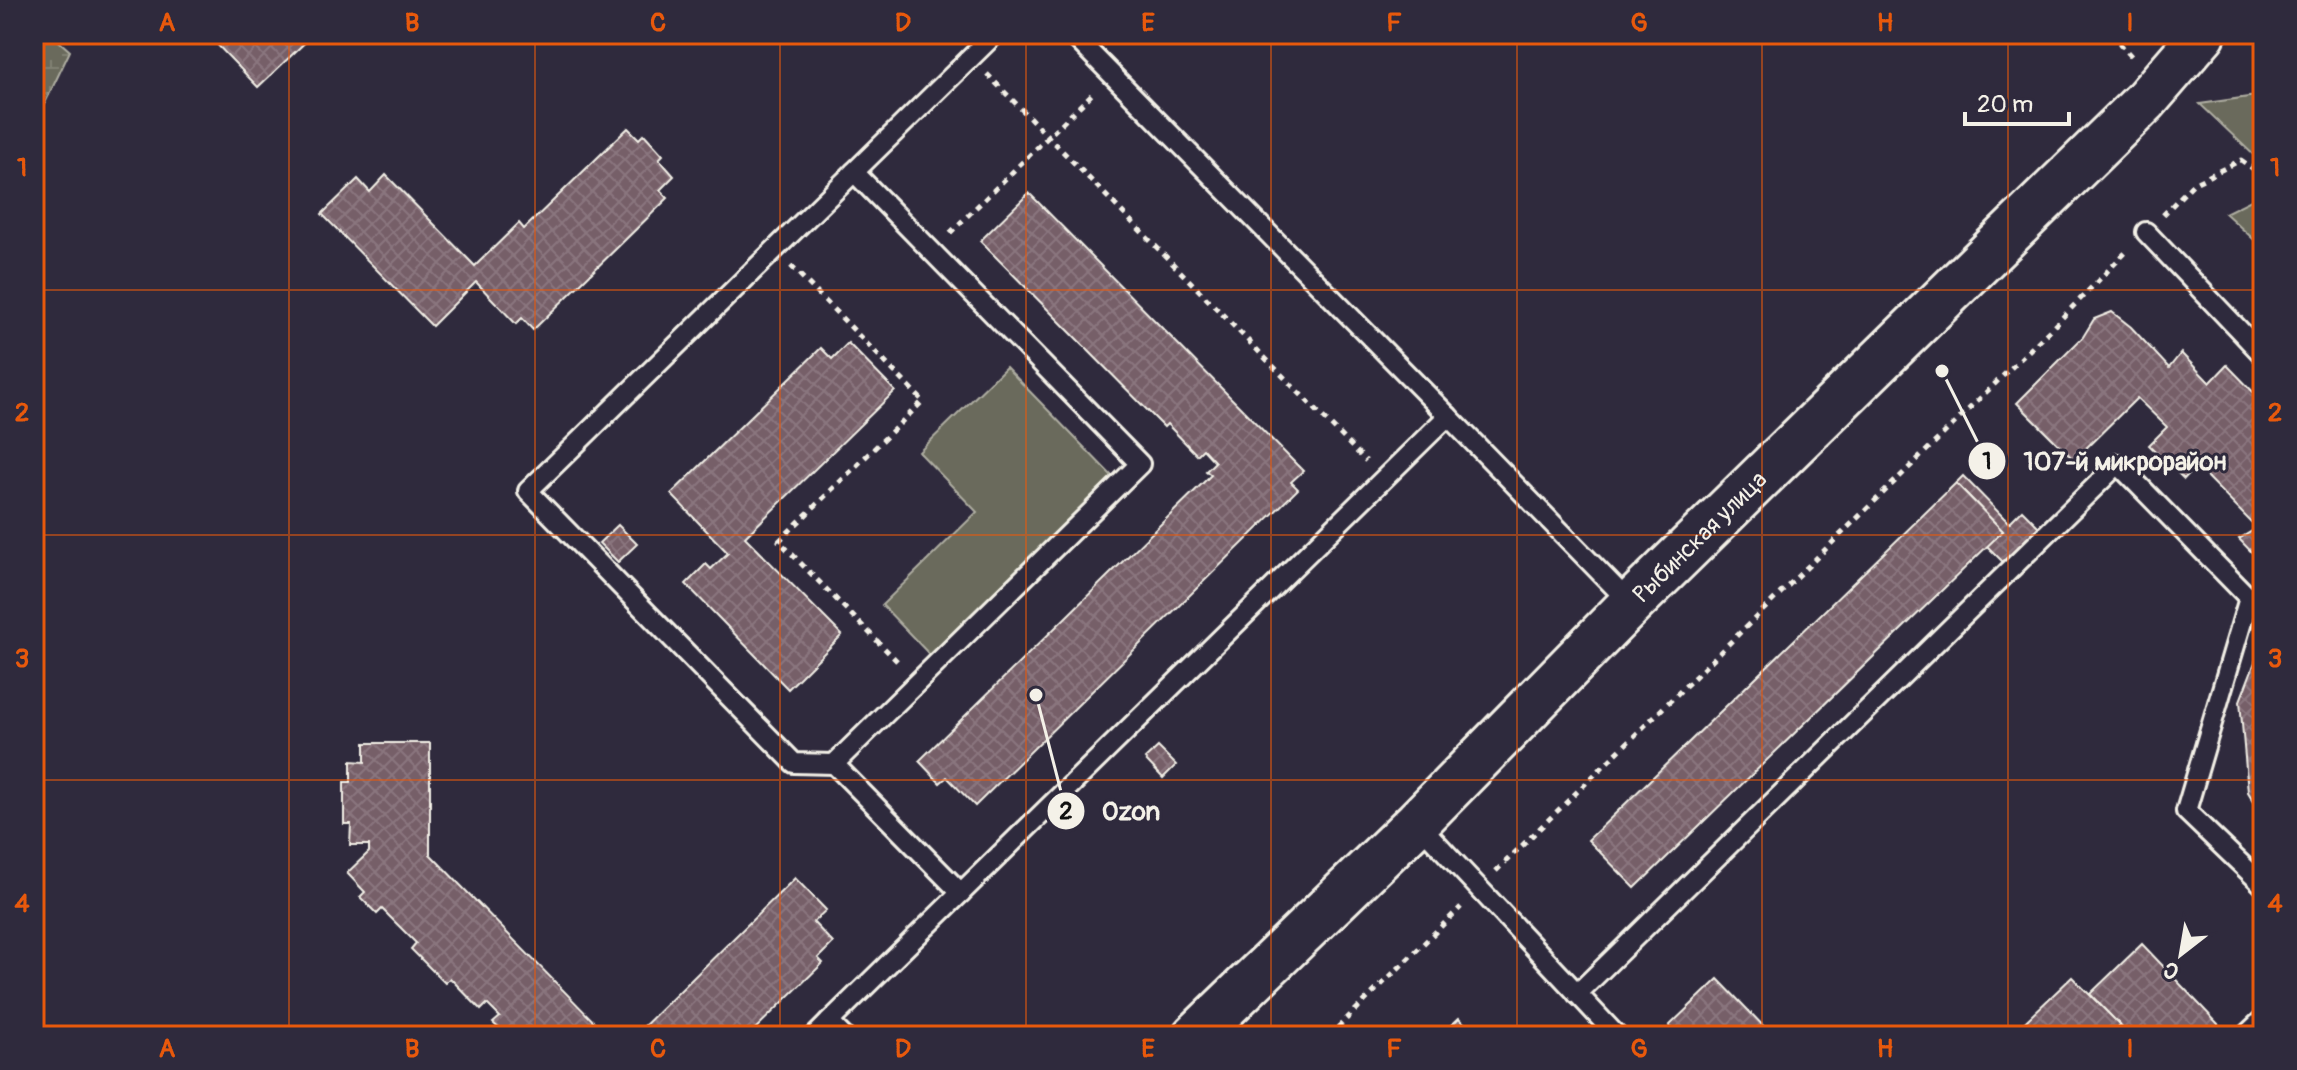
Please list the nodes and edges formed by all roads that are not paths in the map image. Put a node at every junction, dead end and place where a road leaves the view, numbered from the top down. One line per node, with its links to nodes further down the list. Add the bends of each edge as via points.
1 (995, 34): 4 (lane)
2 (1072, 34): 7 (lane)
3 (2203, 34): 8 (main road, Рыбинская улица, via 2145,101)
4 (854, 172): 9 (lane, via 1140,464); 9 (lane, via 528,491 794,763)
5 (2146, 232): 6 (lane)
6 (2263, 355)
7 (1448, 416): 8 (lane); 12 (lane)
8 (1631, 604): 10 (main road, Рыбинская улица)
9 (834, 764): 12 (lane)
10 (1417, 822): 13 (lane); 18 (main road, Рыбинская улица)
11 (2263, 885): 13 (lane, via 2186,811 2249,598 2118,464)
12 (961, 893): 15 (lane)
13 (1577, 994): 19 (lane)
14 (2263, 1019): 20 (lane)
15 (829, 1022): 16 (lane); 17 (lane)
16 (815, 1036)
17 (843, 1036)
18 (1195, 1036)
19 (1617, 1036)
20 (2245, 1036)

